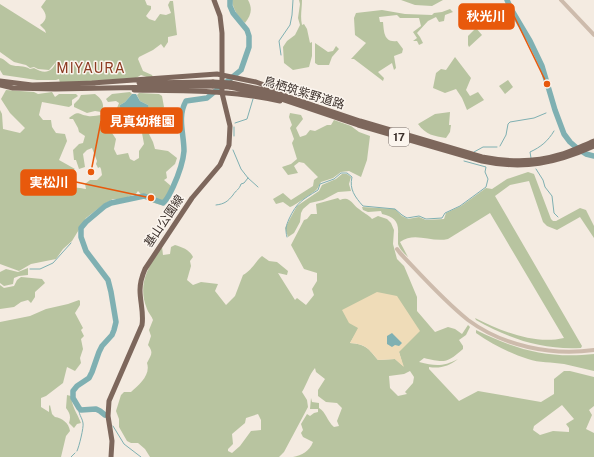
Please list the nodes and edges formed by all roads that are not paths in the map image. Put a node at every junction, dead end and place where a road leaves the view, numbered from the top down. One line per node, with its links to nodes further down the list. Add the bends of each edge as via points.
1 (214, 0): 4 (main road, 基山公園線, via 220,16 222,33)
2 (561, 0): 3 (street)
3 (594, 35)
4 (222, 74): 6 (main road); 10 (main road, 基山公園線); 11 (main road, via 273,88)
5 (0, 81): 6 (main road, 17, via 32,85)
6 (92, 83): 7 (main road, 17)
7 (213, 84): 9 (main road, 17); 11 (main road, 17, bridge, via 231,85)
8 (0, 85): 9 (main road, 17, via 33,89)
9 (97, 88): 10 (main road)
10 (222, 93): 11 (main road); 15 (main road, 基山公園線, via 230,126 226,155 185,208 148,263 142,278 142,325 110,396 108,407)
11 (305, 104): 12 (main road, 17, via 358,125 497,164 531,165 553,161)
12 (591, 145)
13 (398, 249): 14 (street, via 450,305 493,334 528,347 566,352)
14 (594, 350)
15 (111, 457)

